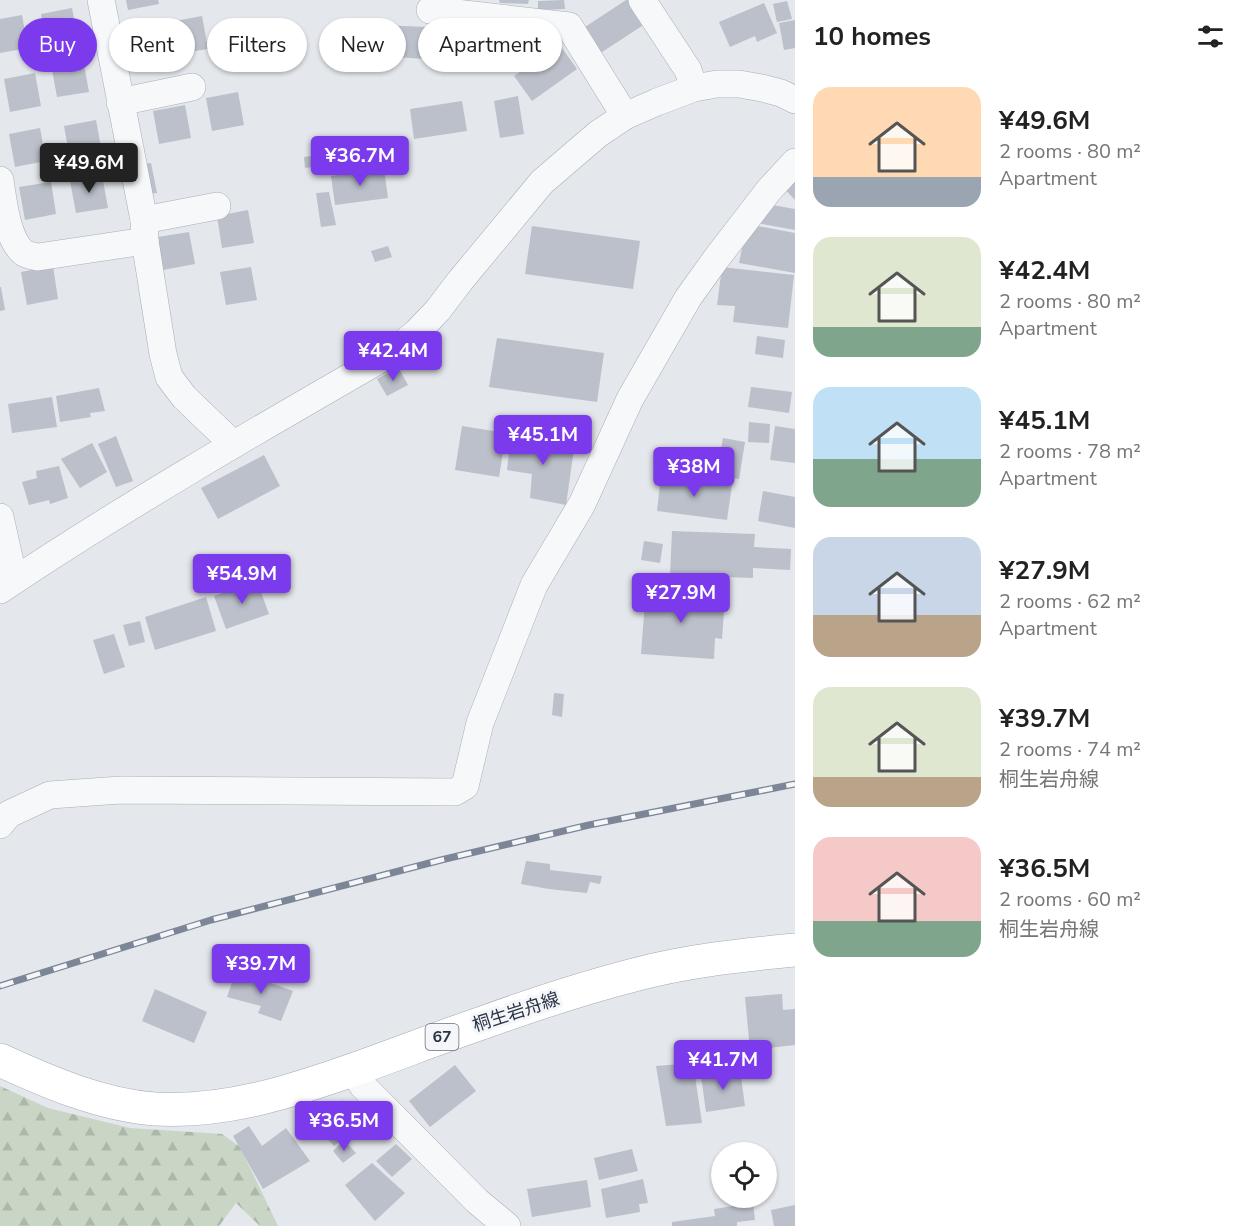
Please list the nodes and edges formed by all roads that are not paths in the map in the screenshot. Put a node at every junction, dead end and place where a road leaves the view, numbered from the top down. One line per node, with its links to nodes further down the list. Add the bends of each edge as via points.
1 (101, 0): 7 (street)
2 (642, 0): 5 (street, via 688,70)
3 (430, 10): 8 (street, via 569,26)
4 (192, 87): 7 (street)
5 (694, 88): 6 (street, via 739,84); 8 (street)
6 (795, 100)
7 (120, 102): 12 (street)
8 (625, 116): 13 (street, via 542,183 416,333 393,352)
9 (795, 162): 16 (street, via 769,190 688,298 630,399 582,504 534,585 480,723 465,786 455,792 121,790 50,795 9,814)
10 (0, 180): 12 (street, via 8,225 24,254 38,257)
11 (217, 206): 12 (street)
12 (145, 231): 13 (street, via 169,377)
13 (232, 444): 15 (street)
14 (0, 517): 15 (street)
15 (7, 585)
16 (0, 825)
17 (795, 950): 19 (main road, 桐生岩舟線 / 67, via 693,962 635,974 492,1019)
18 (0, 1060): 19 (main road, 桐生岩舟線 / 67, via 89,1096 154,1108 250,1101)
19 (353, 1070): 20 (street, via 363,1086 477,1202)
20 (507, 1226)

